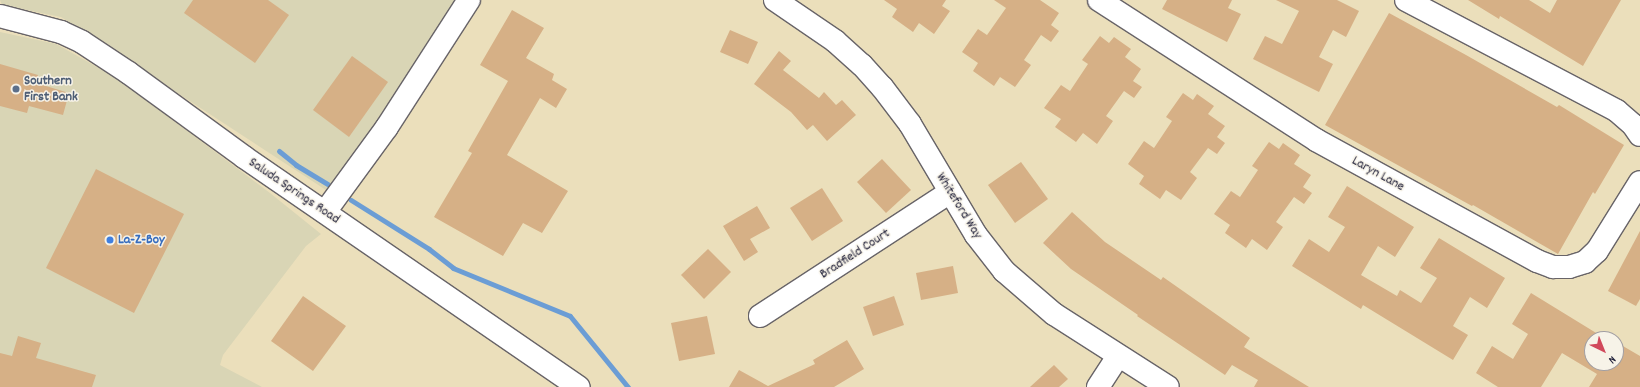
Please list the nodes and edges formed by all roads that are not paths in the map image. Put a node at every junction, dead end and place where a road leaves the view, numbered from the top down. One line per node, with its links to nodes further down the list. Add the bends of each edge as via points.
1 (469, 0): 10 (street, via 387,127)
2 (775, 0): 5 (street, Whiteford Way)
3 (1099, 0): 8 (street, Laryn Lane, via 1316,140 1537,261 1553,267 1569,267 1585,262 1597,251)
4 (1406, 0): 7 (street, via 1617,112 1633,125)
5 (801, 8): 9 (street, Whiteford Way, via 882,87 910,124)
6 (0, 16): 10 (street, Saluda Springs Road, via 61,32 82,42)
7 (1640, 135)
8 (1640, 182)
9 (950, 192): 11 (street, Bradfield Court); 12 (street, Whiteford Way, via 976,235 1004,271 1054,314)
10 (325, 212): 13 (street, Saluda Springs Road)
11 (760, 316)
12 (1118, 356): 14 (street); 15 (street, Whiteford Way)
13 (579, 387)
14 (1098, 387)
15 (1168, 387)

